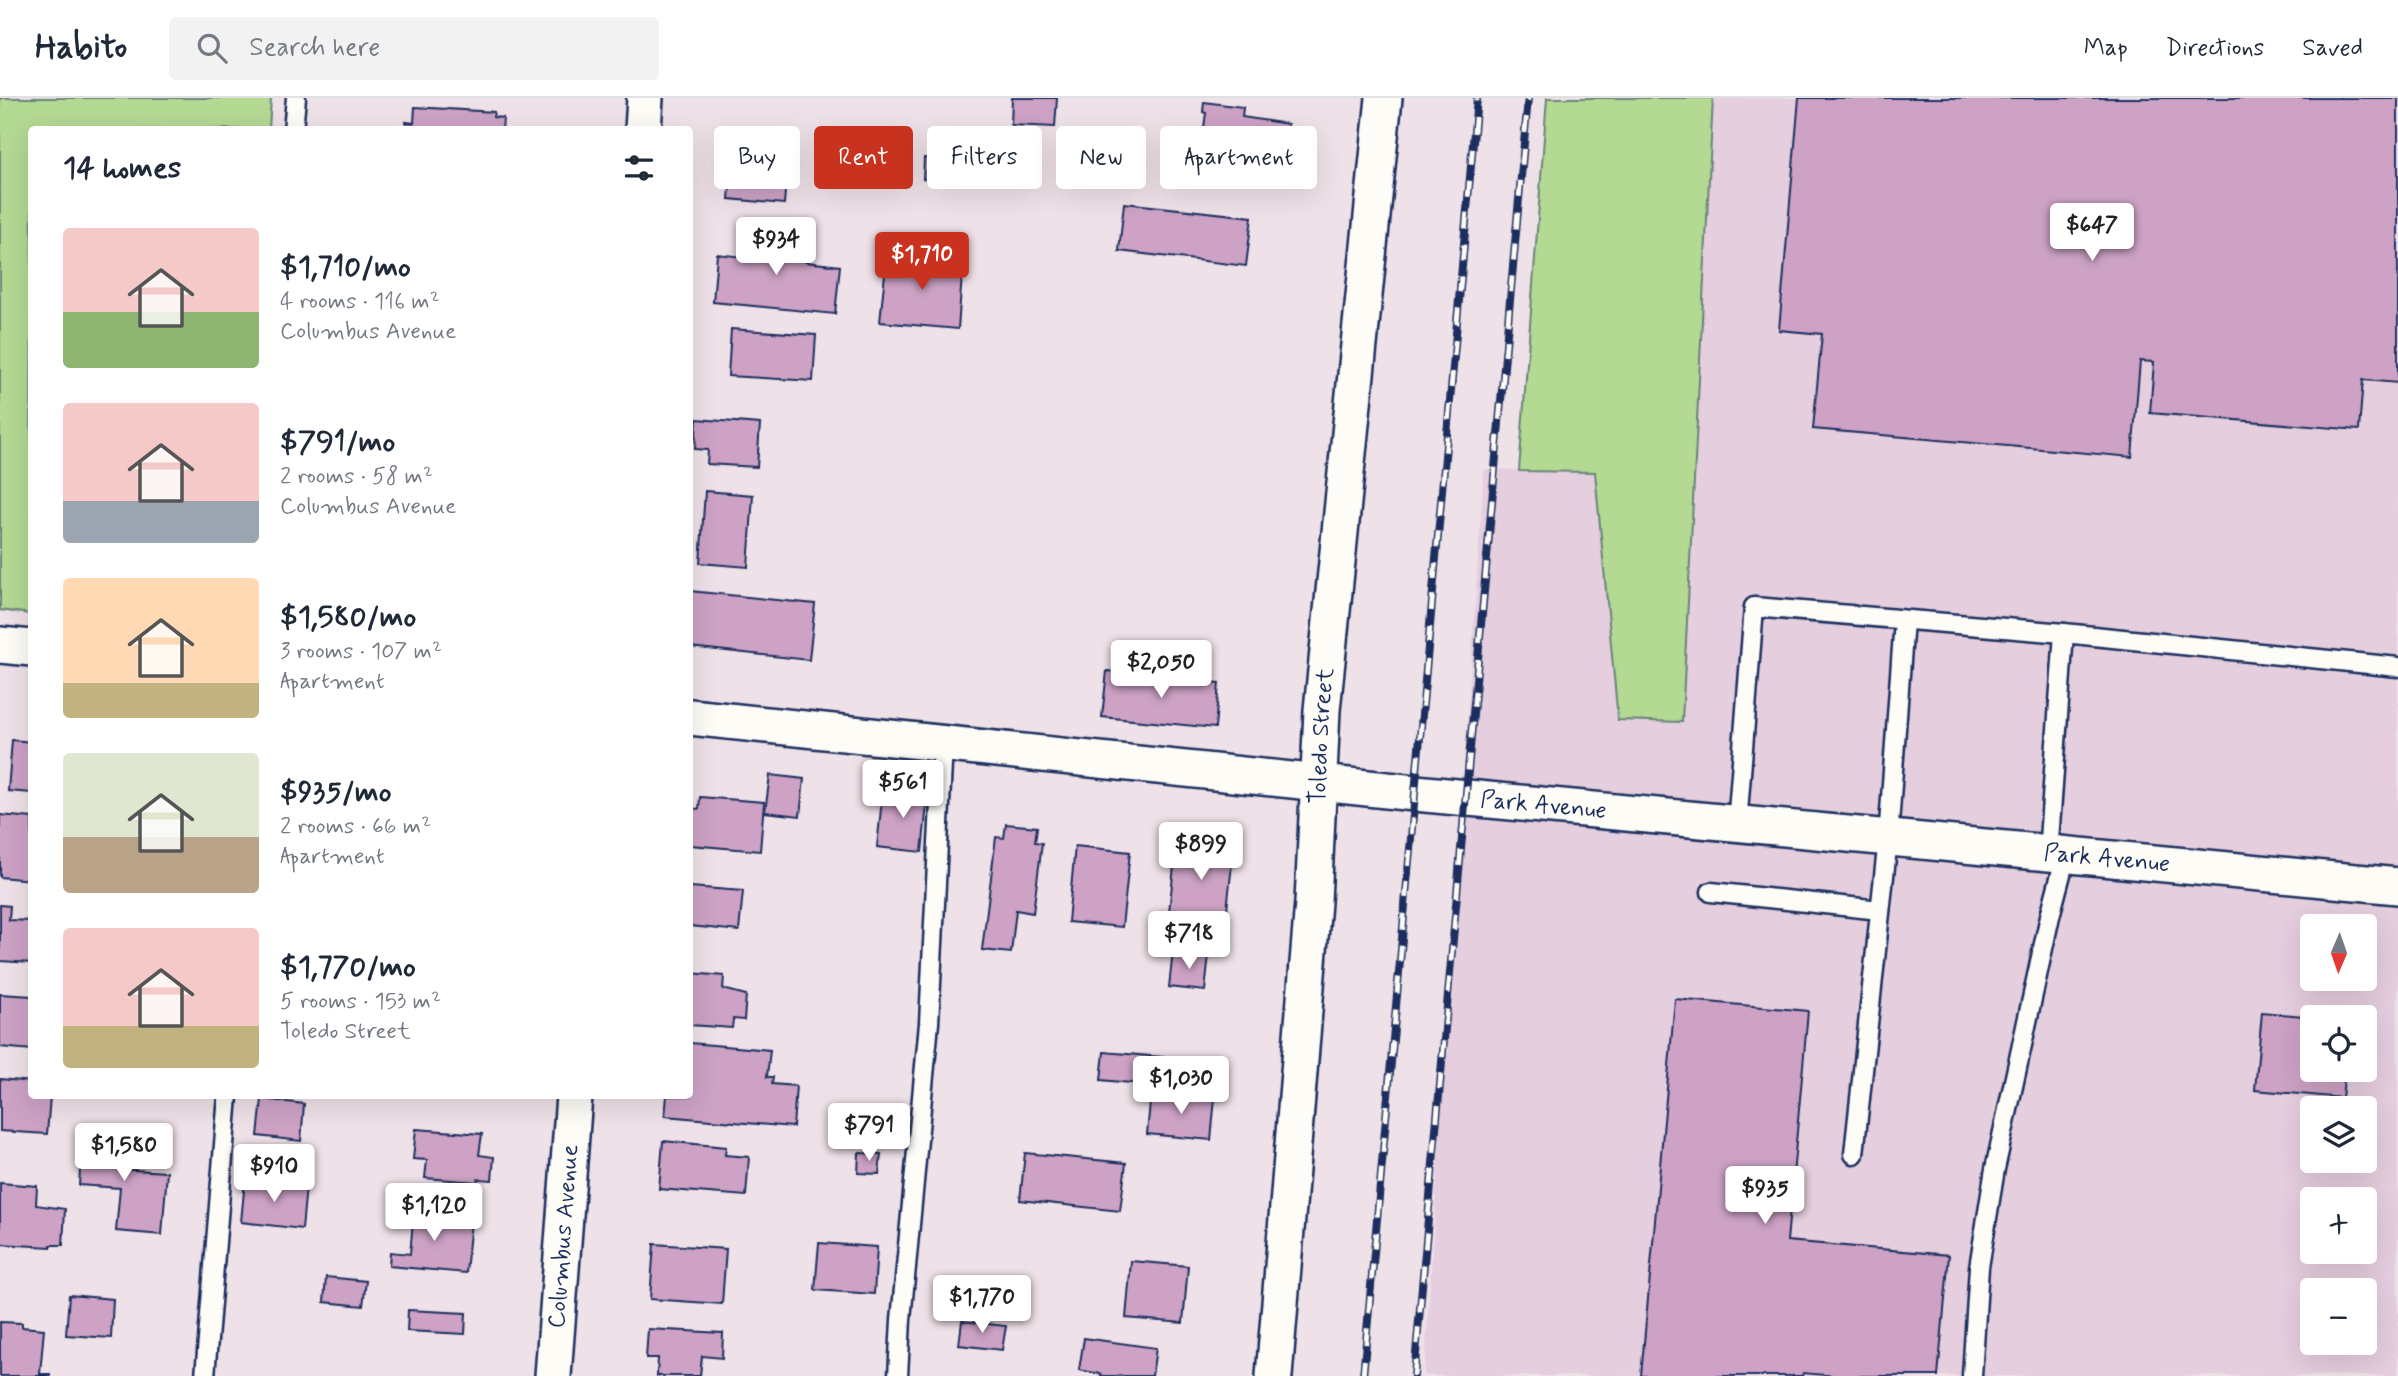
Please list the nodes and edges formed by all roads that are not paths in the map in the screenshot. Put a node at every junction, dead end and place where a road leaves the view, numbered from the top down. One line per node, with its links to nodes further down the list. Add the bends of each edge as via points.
1 (296, 98): 4 (lane)
2 (645, 98): 5 (street)
3 (1384, 98): 13 (street, Toledo Street)
4 (293, 126)
5 (643, 126)
6 (1905, 620): 7 (lane); 14 (lane, via 1754,607); 15 (lane)
7 (2064, 633): 10 (lane); 16 (lane)
8 (0, 645): 9 (street)
9 (28, 648)
10 (2398, 667)
11 (693, 717): 12 (street, Park Avenue)
12 (943, 744): 13 (street, Park Avenue); 25 (lane, via 929,1023)
13 (1317, 783): 14 (street, Park Avenue); 26 (street, Toledo Street, via 1313,902)
14 (1737, 825): 15 (street, Park Avenue)
15 (1888, 839): 16 (street, Park Avenue); 19 (lane)
16 (2057, 855): 17 (street, Park Avenue); 27 (lane, via 2050,916 1995,1169 1979,1267)
17 (2398, 886)
18 (1711, 892): 19 (lane)
19 (1880, 910): 22 (lane)
20 (228, 1099): 23 (lane)
21 (574, 1099): 24 (street, Columbus Avenue)
22 (1854, 1154)
23 (205, 1376)
24 (553, 1376)
25 (898, 1376)
26 (1274, 1376)
27 (1972, 1376)

